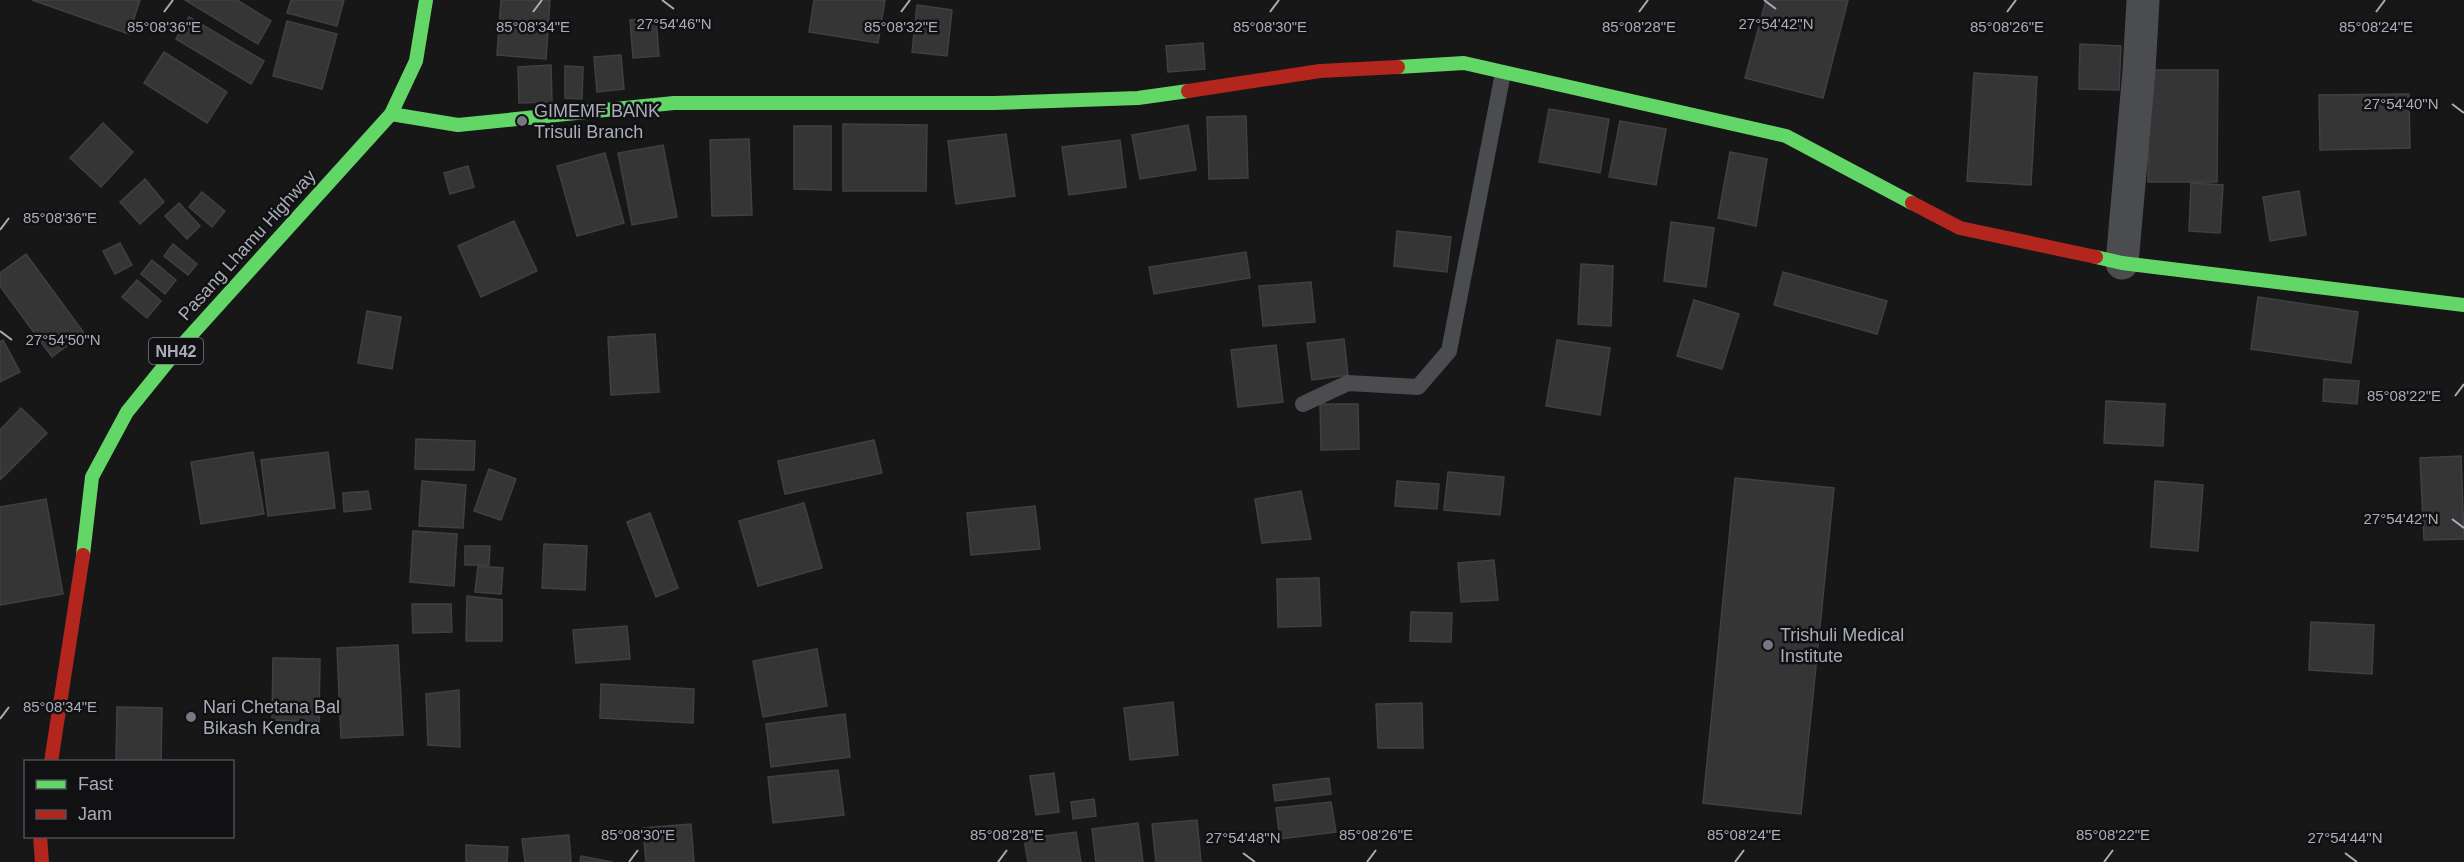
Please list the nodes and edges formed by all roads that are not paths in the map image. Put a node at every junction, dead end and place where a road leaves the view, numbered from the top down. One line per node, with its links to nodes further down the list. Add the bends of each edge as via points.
1 (426, 0): 4 (street, Pasang Lhamu Highway / NH42, via 416,61)
2 (2143, 0): 5 (street)
3 (1503, 73): 4 (street, via 1464,63 1320,71 1138,98 994,103 674,103 458,124); 5 (street, via 1786,136 1960,228); 7 (lane, via 1449,351 1418,387 1348,383)
4 (392, 114): 8 (street, Pasang Lhamu Highway / NH42, via 174,354 127,412 92,477)
5 (2122, 263): 6 (street)
6 (2464, 304)
7 (1303, 404)
8 (51, 760)
9 (40, 838): 10 (street)
10 (42, 862)

